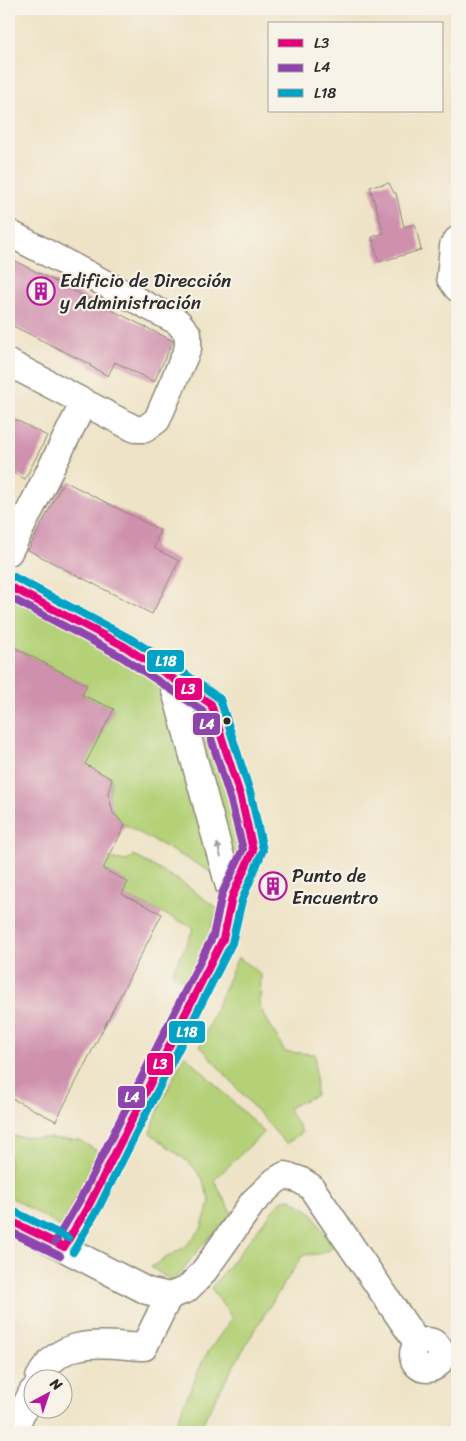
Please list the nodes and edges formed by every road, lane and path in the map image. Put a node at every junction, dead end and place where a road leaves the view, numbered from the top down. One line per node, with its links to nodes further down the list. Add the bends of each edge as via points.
1 (9, 233): 5 (street, via 178,322 188,334 188,348 157,420 145,429 135,428)
2 (455, 243): 3 (street, via 450,278)
3 (457, 288)
4 (9, 363): 5 (street)
5 (84, 402): 6 (street)
6 (15, 521): 7 (street)
7 (9, 552)
8 (9, 586): 9 (street, via 124,646)
9 (171, 676): 10 (street, one-way to 9); 10 (street, via 211,704 241,798 252,850)
10 (232, 897): 12 (street, via 223,939 90,1203)
11 (9, 1220): 12 (street)
12 (64, 1247): 13 (street, via 147,1291)
13 (168, 1296): 14 (street, via 186,1290 202,1274 253,1202 285,1175 311,1187); 15 (street, via 144,1347 73,1347 55,1357)
14 (438, 1348)
15 (46, 1368)
16 (22, 1413): 17 (street, via 15,1427)
17 (9, 1423)

